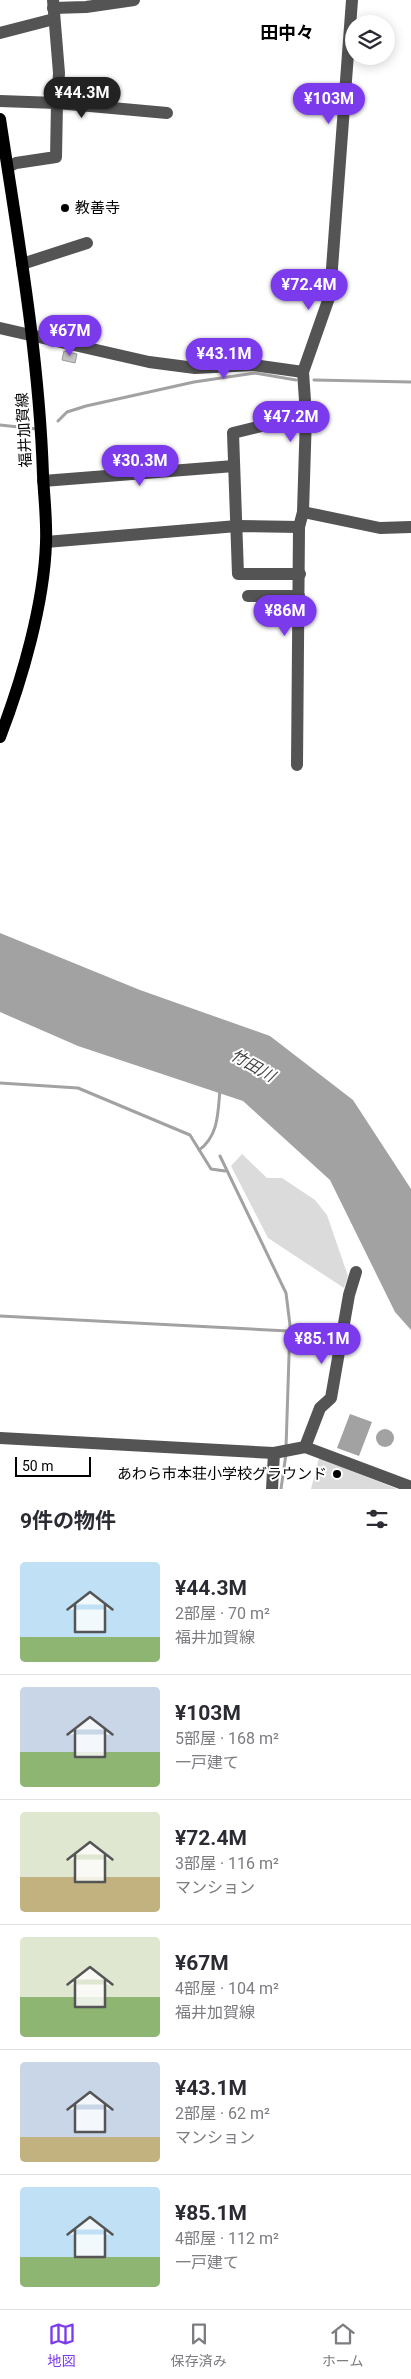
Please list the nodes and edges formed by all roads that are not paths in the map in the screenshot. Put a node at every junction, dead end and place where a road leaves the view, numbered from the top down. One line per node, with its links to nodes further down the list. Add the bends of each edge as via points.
1 (134, 0): 3 (street)
2 (352, 0): 14 (street, via 330,295)
3 (53, 9): 4 (street); 6 (street, via 59,73)
4 (0, 33)
5 (0, 101): 6 (street)
6 (57, 103): 7 (street); 9 (street, via 56,157)
7 (167, 113)
8 (0, 119): 9 (main road, 福井加賀線)
9 (8, 167): 11 (main road, 福井加賀線)
10 (86, 243): 11 (street)
11 (22, 264): 13 (main road, 福井加賀線)
12 (0, 328): 13 (street)
13 (33, 336): 14 (street, via 148,362 195,368 253,365); 17 (main road, 福井加賀線, via 41,414)
14 (304, 372): 15 (street)
15 (306, 415): 16 (street, via 233,433); 18 (street)
16 (234, 466): 17 (street); 19 (street)
17 (43, 481): 22 (main road, 福井加賀線)
18 (303, 512): 20 (street); 21 (street, via 380,528)
19 (237, 526): 20 (street); 22 (street); 23 (street, via 238,574)
20 (299, 527): 23 (street)
21 (411, 527)
22 (46, 542): 26 (main road, 福井加賀線, via 34,622 12,707)
23 (300, 574): 25 (street)
24 (248, 596): 25 (street)
25 (299, 596): 27 (street)
26 (0, 737)
27 (297, 765)
28 (356, 1272): 30 (street, via 331,1398 320,1408)
29 (0, 1438): 31 (street)
30 (305, 1447): 31 (street); 32 (street)
31 (274, 1453): 33 (street)
32 (411, 1487)
33 (272, 1489)

